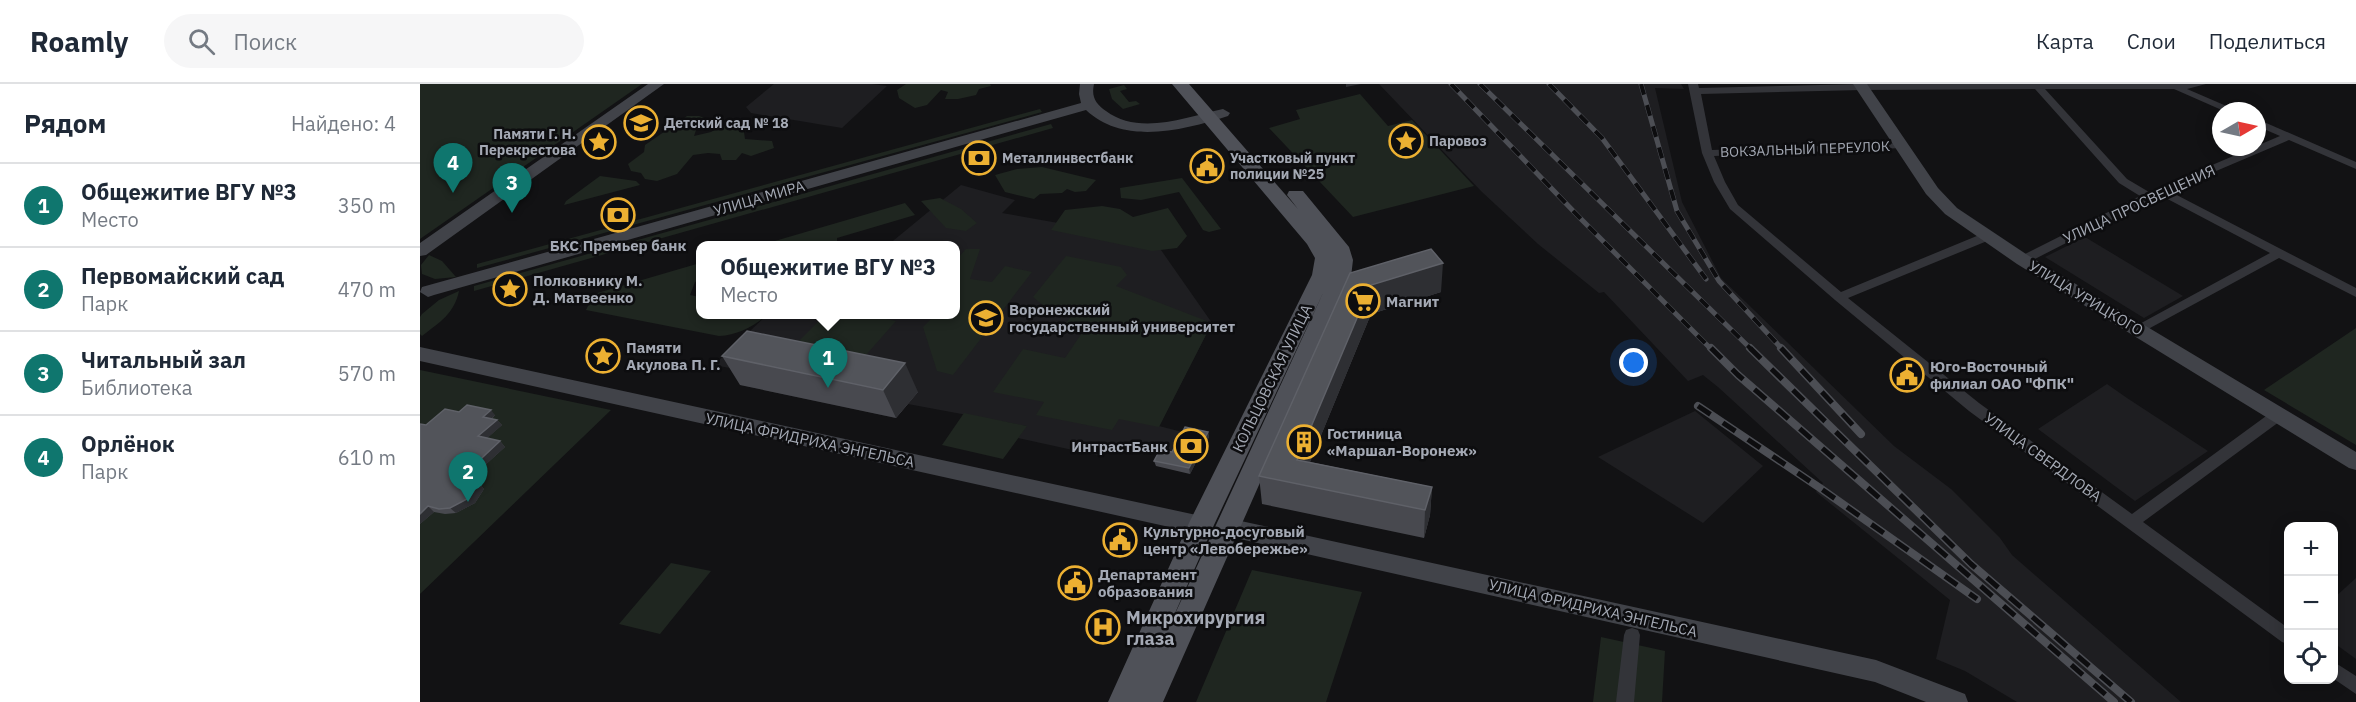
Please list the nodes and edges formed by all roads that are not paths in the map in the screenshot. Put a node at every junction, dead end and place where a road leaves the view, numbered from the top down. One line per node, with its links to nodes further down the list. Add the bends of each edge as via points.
1 (657, 84): 21 (street)
2 (1087, 84): 11 (street)
3 (1180, 84): 12 (main road, КОЛЬЦОВСКАЯ УЛИЦА)
4 (1197, 84): 12 (main road, КОЛЬЦОВСКАЯ УЛИЦА)
5 (2201, 84): 7 (street)
6 (2036, 85): 7 (street); 8 (street); 19 (street, via 2123,181)
7 (2169, 85): 10 (street)
8 (1861, 86): 9 (street); 15 (street, УЛИЦА УРИЦКОГО)
9 (1695, 88): 16 (street, УЛИЦА СВЕРДЛОВА, via 1702,135)
10 (2212, 103)
11 (1089, 105): 12 (street, via 1110,121 1128,125 1166,126); 24 (street, УЛИЦА МИРА)
12 (1216, 116): 32 (main road, КОЛЬЦОВСКАЯ УЛИЦА, via 1332,235 1343,260 1341,277)
13 (2266, 126): 14 (street)
14 (2289, 136): 17 (street); 18 (street, УЛИЦА ПРОСВЕЩЕНИЯ)
15 (1902, 145): 16 (street, ВОКЗАЛЬНЫЙ ПЕРЕУЛОК); 20 (street, УЛИЦА УРИЦКОГО, via 1932,191)
16 (1709, 153): 26 (street, УЛИЦА СВЕРДЛОВА, via 1734,207)
17 (2356, 166)
18 (2161, 191): 19 (street, УЛИЦА ПРОСВЕЩЕНИЯ); 22 (street)
19 (2148, 196): 23 (street, УЛИЦА ПРОСВЕЩЕНИЯ)
20 (1988, 236): 23 (street, УЛИЦА УРИЦКОГО); 26 (street)
21 (420, 251)
22 (2279, 253): 25 (street); 27 (street)
23 (2023, 260): 27 (street, УЛИЦА УРИЦКОГО)
24 (423, 293)
25 (2356, 293)
26 (1839, 297): 31 (street, УЛИЦА СВЕРДЛОВА, via 1974,406)
27 (2139, 330): 29 (street, УЛИЦА УРИЦКОГО)
28 (420, 354): 32 (street, УЛИЦА ФРИДРИХА ЭНГЕЛЬСА)
29 (2278, 415): 30 (street, УЛИЦА УРИЦКОГО); 31 (street)
30 (2356, 462)
31 (2132, 522): 33 (street, УЛИЦА СВЕРДЛОВА)
32 (1214, 526): 37 (main road, КОЛЬЦОВСКАЯ УЛИЦА); 38 (main road, КОЛЬЦОВСКАЯ УЛИЦА); 40 (street, УЛИЦА ФРИДРИХА ЭНГЕЛЬСА, via 1876,671)
33 (2284, 633)
34 (1632, 635): 39 (street)
35 (2338, 672): 36 (street)
36 (2356, 686)
37 (1122, 702)
38 (1149, 702)
39 (1625, 702)
40 (1956, 702)

